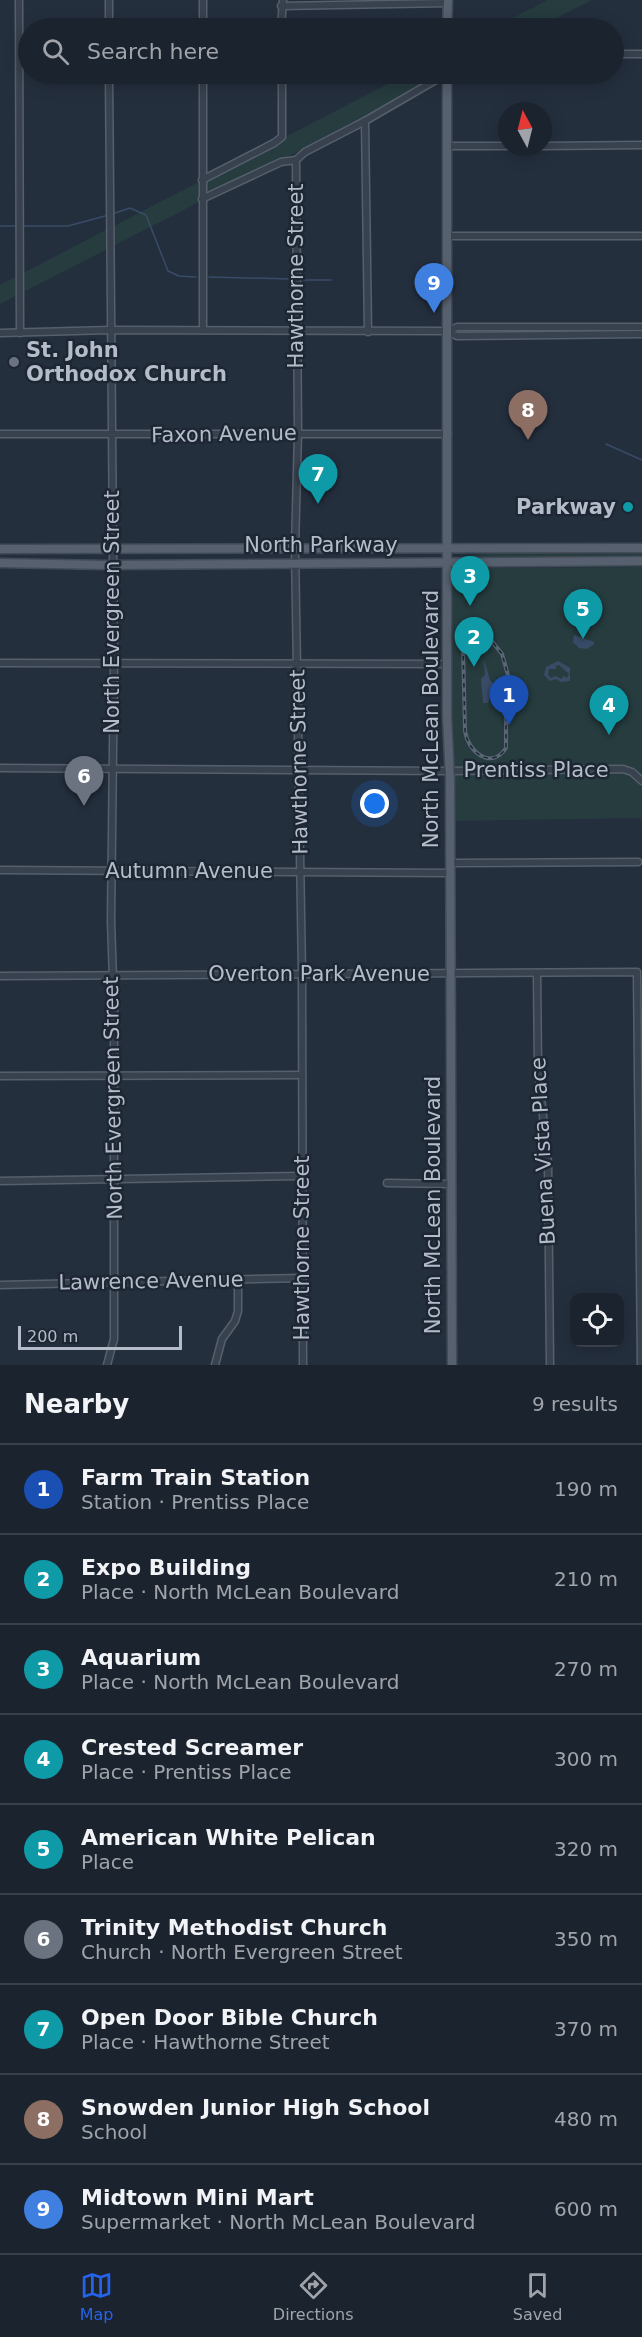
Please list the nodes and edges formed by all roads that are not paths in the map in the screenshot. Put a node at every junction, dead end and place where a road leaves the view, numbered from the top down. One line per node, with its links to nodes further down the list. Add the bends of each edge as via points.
1 (19, 0): 6 (street)
2 (109, 0): 7 (street)
3 (203, 0): 8 (street)
4 (448, 2): 5 (street); 9 (main road)
5 (282, 3)
6 (19, 18)
7 (109, 18)
8 (203, 18)
9 (447, 18)
10 (624, 54): 11 (street)
11 (642, 54)
12 (19, 84): 36 (street)
13 (110, 84): 29 (street, North Evergreen Street)
14 (203, 84): 24 (street)
15 (282, 84): 24 (street, via 282,137)
16 (431, 84): 18 (street)
17 (447, 84): 20 (main road, North McLean Boulevard)
18 (365, 121): 23 (street); 33 (street)
19 (642, 145): 22 (street)
20 (448, 146): 21 (street); 26 (main road, North McLean Boulevard)
21 (498, 146)
22 (552, 146)
23 (296, 160): 25 (street, via 281,162); 32 (street, Hawthorne Street)
24 (202, 180): 25 (street)
25 (202, 199): 30 (street)
26 (447, 236): 27 (street); 34 (main road, North McLean Boulevard)
27 (642, 236)
28 (642, 327): 31 (street)
29 (111, 330): 30 (street); 36 (street); 41 (street, North Evergreen Street)
30 (203, 330): 32 (street)
31 (550, 331): 34 (street, via 457,336); 37 (street)
32 (297, 332): 33 (street); 38 (street, Hawthorne Street)
33 (368, 332): 34 (street)
34 (448, 332): 40 (main road, North McLean Boulevard)
35 (0, 333): 36 (street)
36 (20, 333)
37 (642, 334)
38 (298, 433): 40 (street, Faxon Avenue); 41 (street, Faxon Avenue); 42 (street, Hawthorne Street)
39 (0, 434): 41 (street, Faxon Avenue)
40 (448, 434): 43 (main road, North McLean Boulevard)
41 (112, 435): 46 (street, North Evergreen Street)
42 (295, 548): 43 (main road, North Parkway); 46 (main road, North Parkway); 50 (street, Hawthorne Street)
43 (447, 548): 44 (main road, North Parkway); 48 (main road, North McLean Boulevard)
44 (642, 548)
45 (0, 549): 46 (main road, North Parkway)
46 (112, 549): 51 (street, North Evergreen Street)
47 (642, 561): 48 (main road, North Parkway)
48 (448, 562): 50 (main road, North Parkway); 55 (main road, North McLean Boulevard)
49 (0, 563): 51 (main road, North Parkway)
50 (296, 563): 51 (main road, North Parkway); 54 (street, Hawthorne Street)
51 (112, 565): 53 (street, North Evergreen Street)
52 (0, 663): 53 (street)
53 (114, 663): 54 (street); 57 (street, North Evergreen Street)
54 (298, 664): 55 (street); 58 (street, Hawthorne Street)
55 (448, 664): 59 (main road, North McLean Boulevard)
56 (0, 768): 57 (street, Prentiss Place)
57 (112, 769): 58 (street, Prentiss Place); 64 (street, North Evergreen Street)
58 (297, 770): 59 (street, Prentiss Place); 65 (street, Hawthorne Street)
59 (449, 771): 60 (street, Prentiss Place, via 623,769); 62 (main road, North McLean Boulevard)
60 (642, 781)
61 (638, 862): 62 (street)
62 (450, 863): 66 (main road, North McLean Boulevard)
63 (0, 870): 64 (street, Autumn Avenue)
64 (111, 871): 65 (street, Autumn Avenue); 70 (street, North Evergreen Street)
65 (300, 871): 66 (street, Autumn Avenue); 69 (street, Hawthorne Street)
66 (450, 873): 67 (main road, North McLean Boulevard)
67 (450, 973): 68 (street, Overton Park Avenue); 69 (street, Overton Park Avenue); 79 (main road, North McLean Boulevard)
68 (537, 973): 88 (street, Buena Vista Place, via 538,1070 548,1163); 89 (street, Overton Park Avenue, via 638,972)
69 (302, 974): 70 (street, Overton Park Avenue); 72 (street, Hawthorne Street)
70 (112, 975): 71 (street, Overton Park Avenue); 74 (street, North Evergreen Street)
71 (0, 976)
72 (301, 1075): 74 (street); 75 (street, Hawthorne Street)
73 (0, 1077): 74 (street)
74 (114, 1077): 76 (street, North Evergreen Street)
75 (301, 1176): 76 (street); 80 (street, Hawthorne Street)
76 (114, 1180): 77 (street); 82 (street, North Evergreen Street)
77 (0, 1181)
78 (387, 1184): 79 (street)
79 (451, 1184): 87 (main road, North McLean Boulevard)
80 (302, 1278): 81 (street, Lawrence Avenue); 86 (street, Hawthorne Street)
81 (238, 1279): 82 (street, Lawrence Avenue); 85 (street, via 238,1311 222,1339)
82 (114, 1282): 83 (street, Lawrence Avenue); 84 (street, North Evergreen Street, via 114,1339)
83 (0, 1285)
84 (107, 1365)
85 (215, 1365)
86 (303, 1365)
87 (452, 1365)
88 (550, 1365)
89 (641, 1365)

